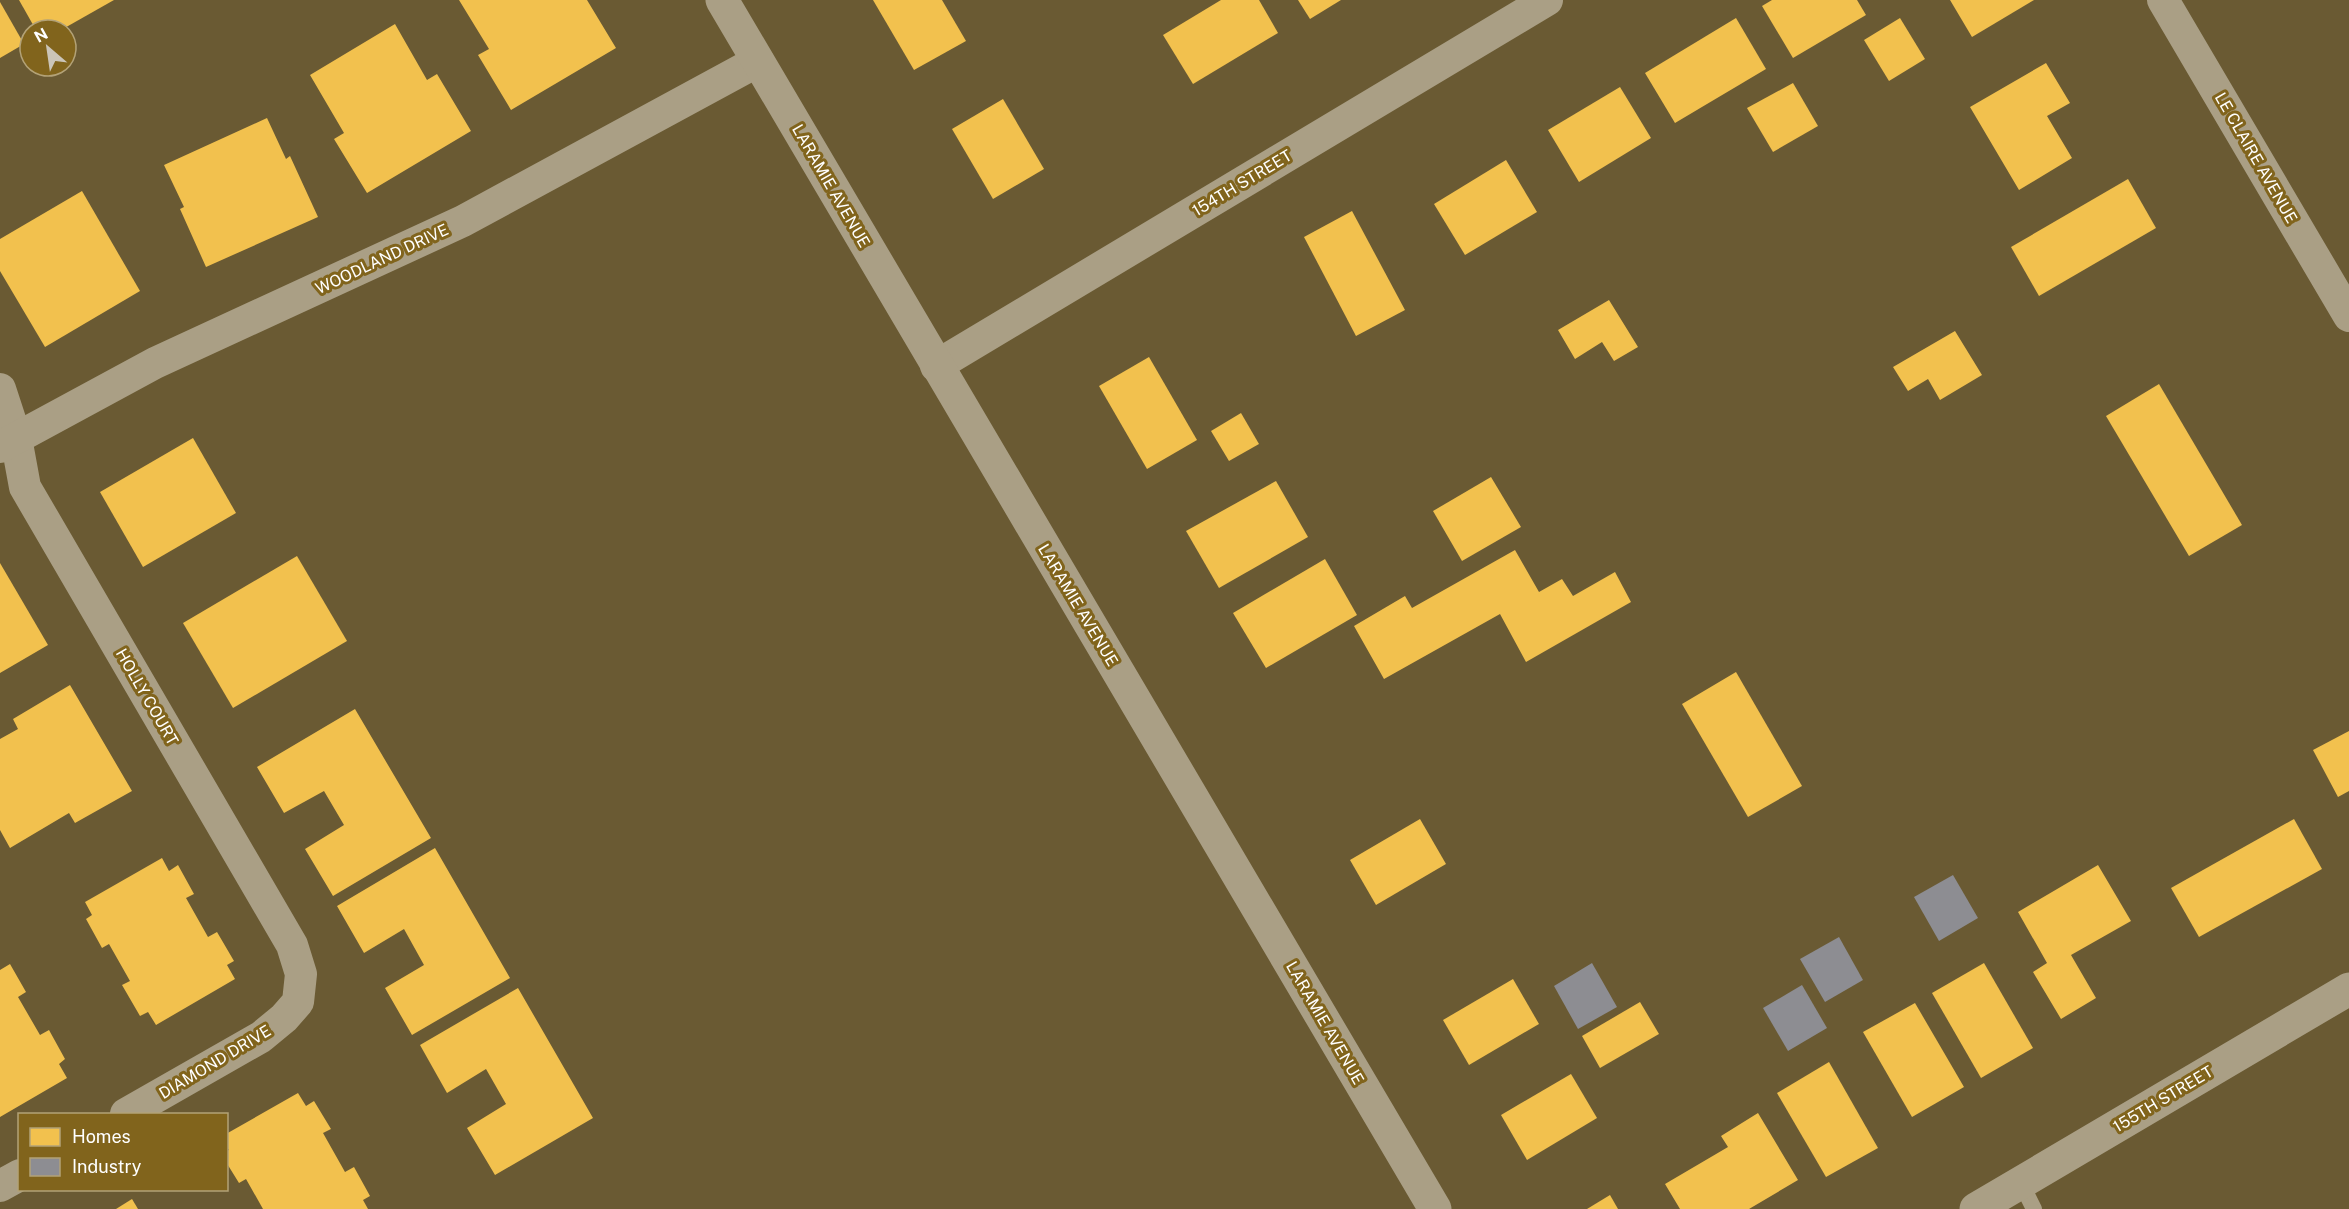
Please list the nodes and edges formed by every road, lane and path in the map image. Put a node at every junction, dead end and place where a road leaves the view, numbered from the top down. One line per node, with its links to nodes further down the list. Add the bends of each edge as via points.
1 (722, 0): 4 (street, LARAMIE AVENUE)
2 (1547, 0): 6 (street, 154TH STREET)
3 (2163, 0): 5 (street, LE CLAIRE AVENUE)
4 (758, 61): 6 (street, LARAMIE AVENUE); 8 (street, WOODLAND DRIVE, via 463,221 155,363)
5 (2349, 316)
6 (936, 366): 15 (street, LARAMIE AVENUE)
7 (0, 389): 8 (street, HOLLY COURT)
8 (8, 442): 10 (street, HOLLY COURT, via 24,487 292,945 301,974)
9 (2349, 989): 14 (street, 155TH STREET)
10 (298, 1002): 11 (street, DIAMOND DRIVE, via 261,1037)
11 (128, 1113)
12 (18, 1176): 13 (street)
13 (0, 1186)
14 (2027, 1196): 16 (street, 155TH STREET)
15 (1435, 1209)
16 (1976, 1209)

